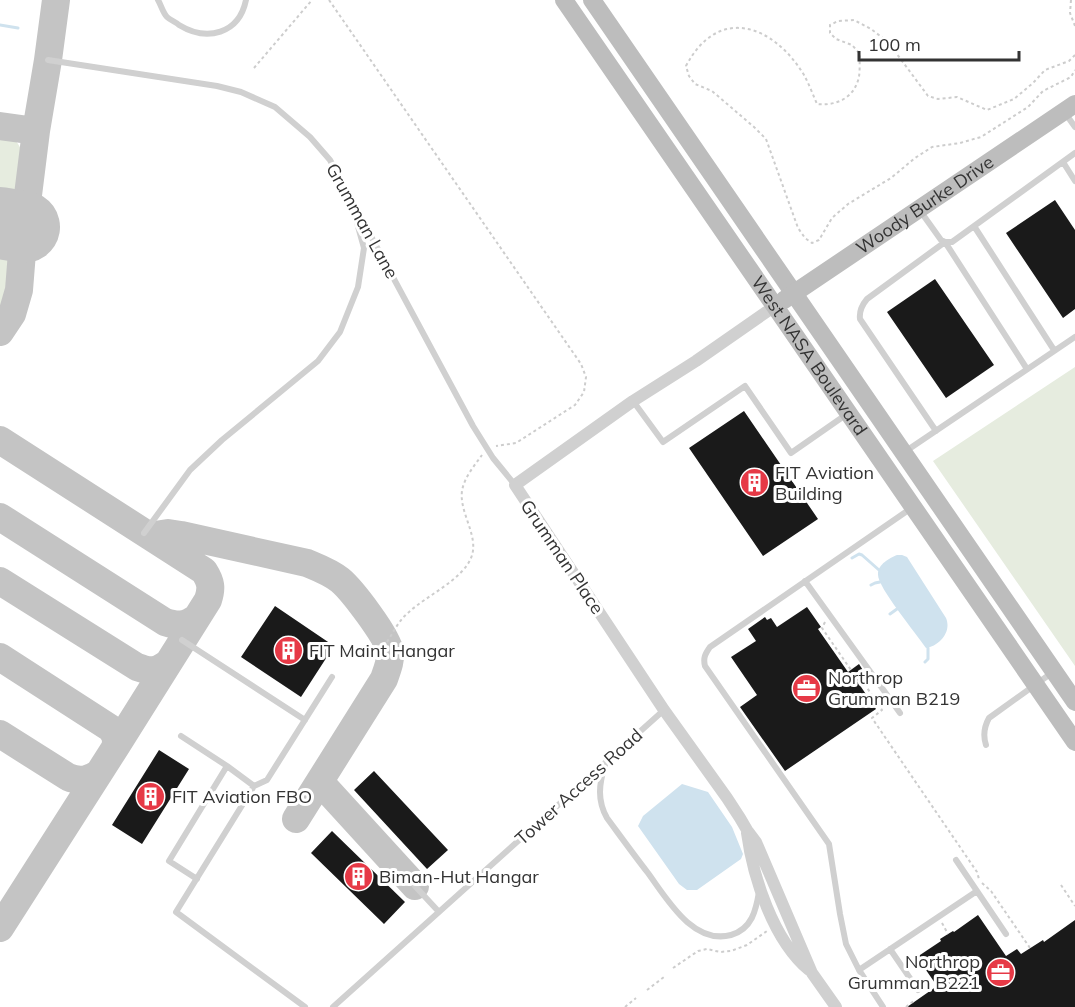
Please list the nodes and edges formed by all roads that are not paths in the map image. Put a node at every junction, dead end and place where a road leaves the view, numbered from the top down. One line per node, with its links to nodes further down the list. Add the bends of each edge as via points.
1 (158, 0): 2 (lane, via 166,16 187,29 213,35 230,28 244,10)
2 (246, 0)
3 (564, 0): 16 (main road, West NASA Boulevard)
4 (592, 0): 15 (main road, West NASA Boulevard)
5 (48, 60): 11 (lane, Grumman Lane, via 242,92 275,108 310,137 330,160)
6 (1070, 108): 7 (lane); 12 (main road, Woody Burke Drive)
7 (1075, 127)
8 (1075, 153): 9 (lane)
9 (1062, 162): 10 (lane); 13 (lane)
10 (1075, 181)
11 (348, 193): 24 (lane, Grumman Lane, via 473,426); 26 (lane, via 364,248 358,287 340,332 318,361 190,470)
12 (919, 209): 14 (lane); 15 (main road, Woody Burke Drive)
13 (974, 226): 14 (lane, via 952,242); 18 (lane)
14 (945, 242): 19 (lane); 22 (lane, via 867,299 859,314)
15 (794, 293): 16 (main road, Woody Burke Drive); 23 (main road, West NASA Boulevard)
16 (775, 306): 20 (street, Grumman Place); 21 (main road, West NASA Boulevard)
17 (1075, 337): 18 (lane)
18 (1054, 350): 19 (lane)
19 (1027, 369): 22 (lane)
20 (633, 401): 21 (lane, via 663,442 745,386 791,453); 24 (street, Grumman Place)
21 (849, 413): 25 (main road, West NASA Boulevard)
22 (936, 431): 23 (lane)
23 (903, 453): 29 (main road, West NASA Boulevard)
24 (515, 485): 33 (street, Grumman Place)
25 (913, 507): 27 (lane); 31 (main road, West NASA Boulevard)
26 (144, 533)
27 (805, 581): 34 (lane); 51 (lane, via 710,647 704,660 829,844 845,938)
28 (182, 640): 35 (lane)
29 (1054, 671): 31 (lane); 32 (main road, West NASA Boulevard)
30 (332, 677): 35 (lane)
31 (1035, 684): 37 (main road, West NASA Boulevard); 38 (lane, via 989,718 984,731)
32 (1075, 702)
33 (664, 710): 39 (lane, Tower Access Road); 42 (street, Grumman Place)
34 (900, 713)
35 (305, 720): 41 (lane, via 267,780)
36 (181, 736): 40 (lane)
37 (1075, 742)
38 (986, 746)
39 (606, 763): 46 (lane, via 600,781 603,811 676,911 691,925 708,934 735,934 749,924); 48 (lane, Tower Access Road)
40 (227, 766): 41 (lane); 44 (lane, via 169,861)
41 (254, 786): 44 (lane)
42 (747, 830): 46 (street, Grumman Place); 52 (street, Grumman Place, via 756,842)
43 (956, 860): 47 (lane)
44 (197, 879): 55 (lane, via 177,912)
45 (415, 886): 48 (lane)
46 (760, 888): 52 (street, Grumman Place, via 783,941)
47 (976, 891): 49 (lane); 50 (lane)
48 (439, 912): 56 (lane, Tower Access Road)
49 (1006, 934)
50 (890, 950): 51 (lane); 53 (lane)
51 (859, 970): 54 (lane)
52 (812, 973): 57 (street, Grumman Place)
53 (918, 990)
54 (882, 1006)
55 (305, 1007)
56 (333, 1007)
57 (836, 1007)

